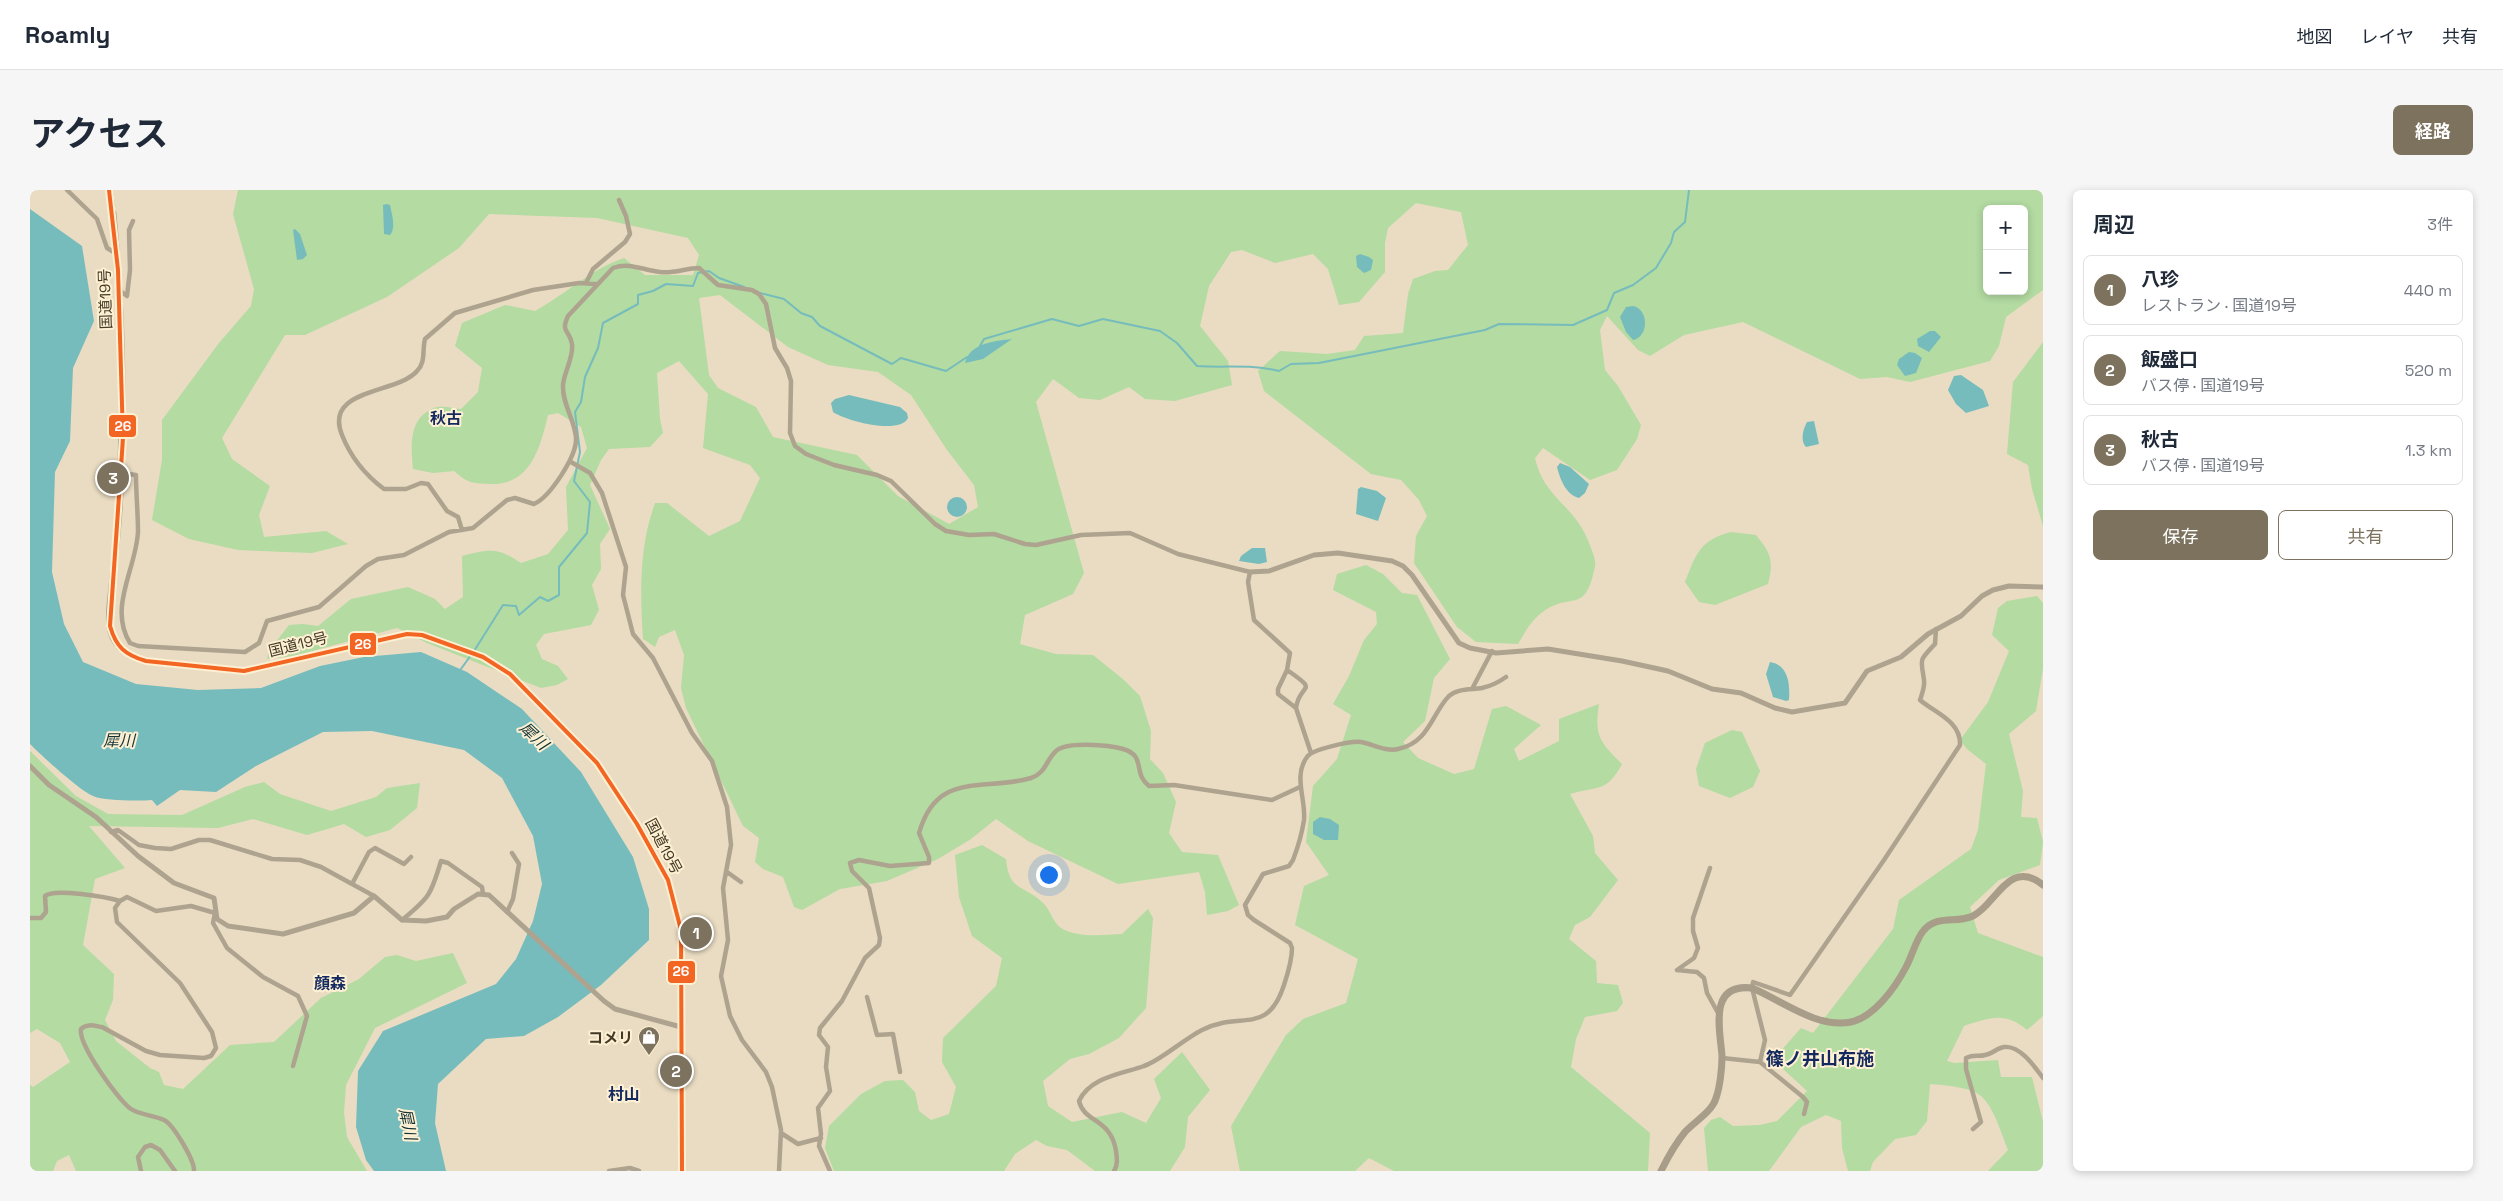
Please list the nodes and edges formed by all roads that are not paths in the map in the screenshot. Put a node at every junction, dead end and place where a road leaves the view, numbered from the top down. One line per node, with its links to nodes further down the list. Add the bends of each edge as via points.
1 (67, 190): 5 (street, via 97,219 108,248)
2 (619, 200): 6 (street, via 630,234 593,269)
3 (113, 214): 5 (highway, 国道19号)
4 (133, 221): 8 (street, via 128,230 130,270 126,296)
5 (117, 254): 8 (highway, 国道19号)
6 (586, 283): 7 (street); 11 (street, via 532,290 455,313 425,339 423,364 416,374 357,397 345,405 340,432 359,467 384,489 406,489 420,482 428,484 447,511 458,517)
7 (596, 284): 9 (street, via 564,324 572,342 563,385 576,438); 12 (street, via 607,271 622,265 660,272 699,268 718,285 759,294 768,310 775,348 791,381 790,432 795,446 834,465 884,477 946,531 969,536 994,534 1025,544 1130,533 1178,554)
8 (119, 290): 10 (highway, 国道19号, via 123,412)
9 (571, 462): 11 (street, via 544,499 529,504 515,498 507,500 473,528); 27 (street, via 590,474 606,503 626,567 623,595 633,634 653,658 718,775 728,807 731,845)
10 (121, 473): 11 (street, via 136,474 138,533 121,617 124,633 130,643 138,646 245,652 259,643 268,620 320,607 378,559 404,555 449,532); 41 (highway, 国道19号, via 110,626 116,644 132,657 244,671 394,635 422,635 497,664 545,708 597,763 637,824 668,880 681,930)
11 (462, 530)
12 (1250, 572): 15 (street, via 1282,568 1322,554 1392,561 1412,575 1459,643); 16 (street, via 1248,582 1254,620 1290,653)
13 (2043, 587): 14 (street, via 2009,586 1993,590 1961,616)
14 (1936, 629): 15 (street, via 1901,657 1867,671 1845,703 1792,712 1741,693 1712,689 1668,671 1622,661 1548,649); 38 (street, via 1935,644 1921,663 1924,685 1920,700 1952,723 1960,745 1790,995 1753,982)
15 (1492, 651): 18 (street)
16 (1287, 670): 19 (street, via 1278,694); 19 (street, via 1306,684)
17 (1506, 677): 18 (street, via 1496,684)
18 (1472, 689): 20 (street, via 1450,696 1432,724 1406,747 1388,750 1359,742)
19 (1296, 708): 20 (street)
20 (1311, 753): 22 (street, via 1306,757 1300,775)
21 (30, 766): 23 (street, via 49,785 96,817)
22 (1300, 787): 50 (street, via 1272,800 1174,785 1148,786 1141,778 1139,762 1132,752 1113,747 1067,745 1054,752 1041,772 1033,777 990,785 972,784 936,799 927,811 919,833 929,862 890,866 859,860 850,863 852,871 869,888 880,938 879,945 865,958 842,1001 820,1028 819,1035 828,1048 826,1067 830,1091 818,1108); 59 (street, via 1304,819 1293,860 1289,866 1263,874 1245,905 1248,915 1292,948 1278,1003 1263,1018 1205,1028 1147,1066 1106,1077 1085,1092 1079,1101 1081,1108 1112,1134 1117,1159)
23 (111, 832): 29 (street, via 118,830 139,845 171,849 199,840 218,842 272,859 300,860 322,867); 35 (street, via 174,883 214,898)
24 (512, 853): 34 (street, via 519,864 513,899)
25 (411, 858): 29 (street, via 404,864 375,848 369,852)
26 (1710, 868): 40 (street, via 1693,918 1698,948 1694,958 1677,970 1697,972 1704,978 1707,993)
27 (727, 872): 28 (street); 49 (street, via 723,888 728,940 721,976 725,996 730,1016 742,1040 766,1072 778,1110)
28 (741, 882)
29 (352, 884): 32 (street)
30 (2043, 885): 38 (main road, via 2030,877 2015,878 1975,915 1933,922 1922,932 1893,988 1862,1018 1838,1023 1820,1020)
31 (483, 894): 34 (street, via 489,895); 37 (street, via 465,902 447,917 426,921); 37 (street, via 482,887 441,861 425,902)
32 (374, 896): 35 (street, via 354,913 283,934 228,926 217,919); 37 (street)
33 (120, 902): 35 (street, via 127,897 156,911 191,906); 36 (street, via 96,895 54,892 45,896 46,912 41,918); 53 (street, via 115,908 117,922 180,983 212,1032 216,1048 211,1056 204,1058 160,1055 94,1025 81,1029 81,1038 126,1105 171,1126 194,1165)
34 (507, 912): 41 (street, via 615,1009)
35 (215, 913): 44 (street, via 213,923 227,948 263,977 298,996 307,1016)
36 (30, 918)
37 (402, 920)
38 (1752, 988): 40 (main road, via 1739,986 1730,990); 43 (street, via 1765,1040)
39 (867, 997): 45 (street, via 877,1035 893,1034)
40 (1718, 1013): 42 (main road)
41 (681, 1027): 56 (highway, 国道19号)
42 (1722, 1058): 43 (street); 60 (main road, via 1716,1100 1680,1139)
43 (1760, 1062): 47 (street, via 1804,1097 1807,1102)
44 (293, 1066)
45 (900, 1072)
46 (2043, 1078): 48 (street, via 2033,1063 2011,1048 1966,1058 1981,1122)
47 (1804, 1114)
48 (1973, 1129)
49 (781, 1134): 50 (street, via 798,1144); 57 (street)
50 (821, 1138): 58 (street, via 819,1146)
51 (141, 1171): 52 (street, via 138,1157 145,1147 151,1145 160,1150)
52 (175, 1171)
53 (194, 1171)
54 (609, 1171): 55 (street, via 630,1168)
55 (639, 1171)
56 (682, 1171)
57 (780, 1171)
58 (830, 1171)
59 (1114, 1171)
60 (1661, 1171)

